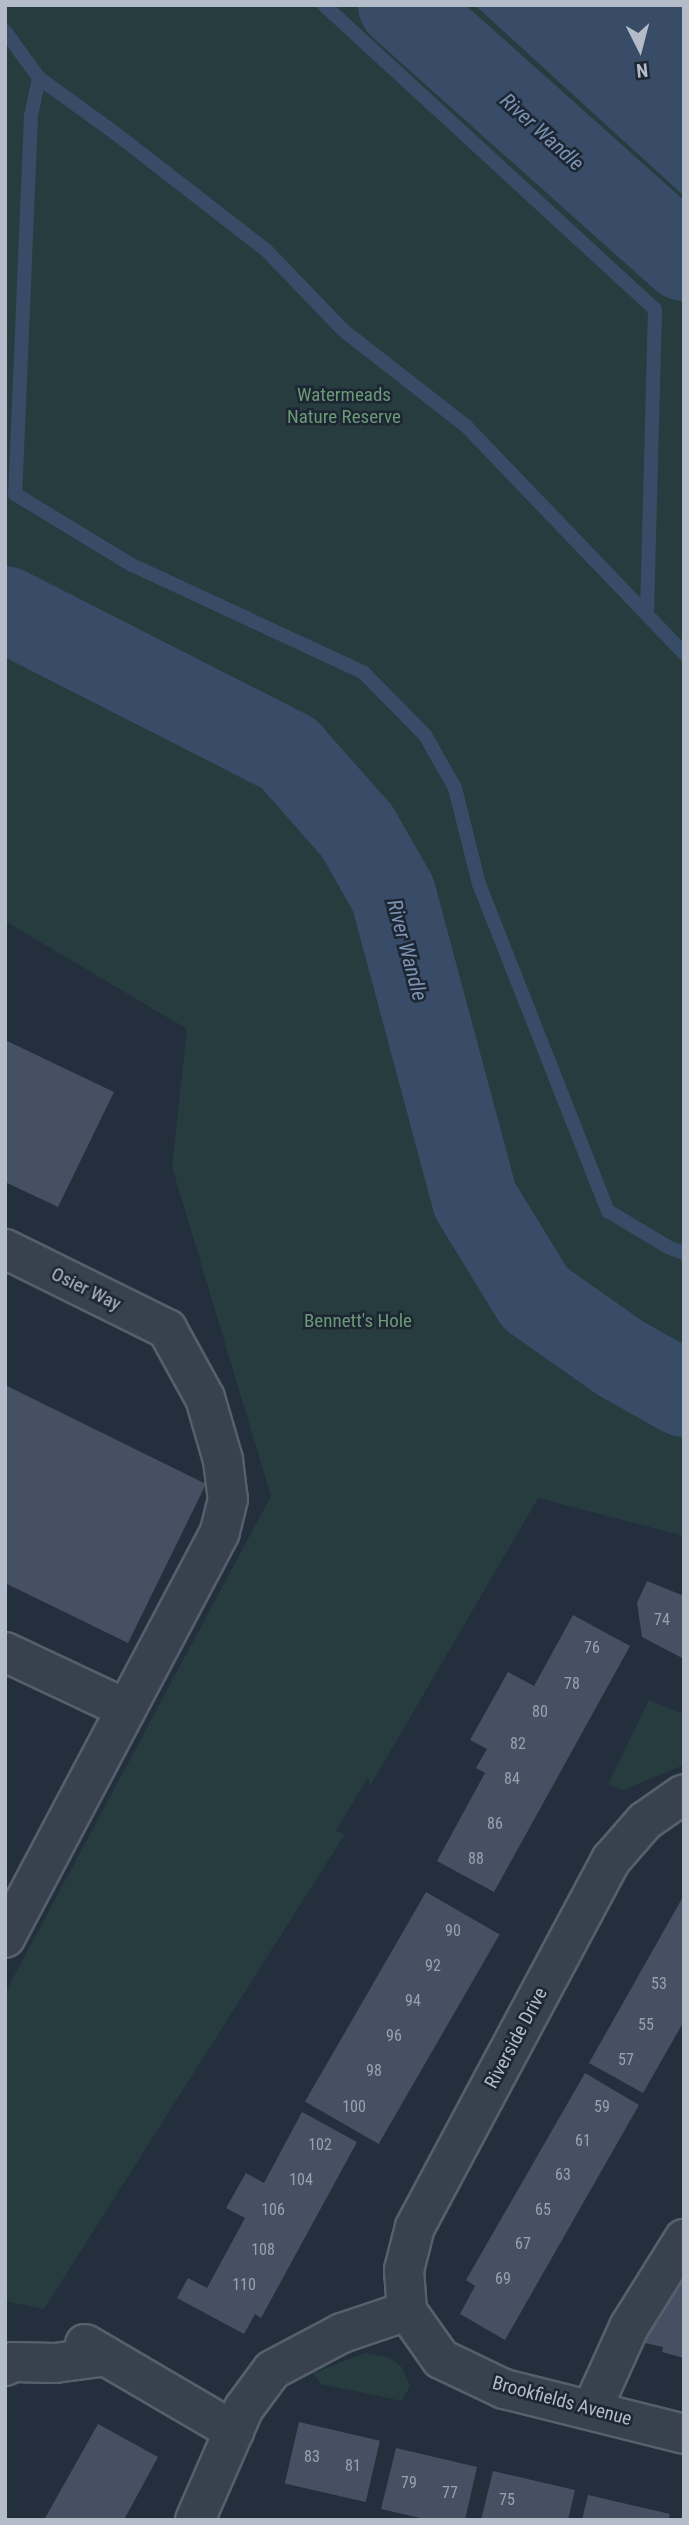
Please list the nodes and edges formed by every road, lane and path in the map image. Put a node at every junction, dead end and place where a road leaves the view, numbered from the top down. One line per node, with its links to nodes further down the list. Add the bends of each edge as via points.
1 (5, 1250): 3 (street, Osier Way, via 167,1329 205,1398 223,1460 228,1499 220,1532)
2 (5, 1651): 3 (street)
3 (126, 1709): 5 (street)
4 (684, 1794): 7 (street, Riverside Drive, via 645,1821 611,1860 598,1884 415,2227 404,2270)
5 (5, 1938)
6 (684, 2239): 9 (street, via 629,2327)
7 (407, 2311): 9 (street, Brookfields Avenue, via 441,2359 504,2389); 10 (street, via 342,2333 272,2370 244,2408)
8 (5, 2366): 10 (street, via 13,2362 55,2363 95,2350)
9 (592, 2409): 11 (street, Brookfields Avenue)
10 (234, 2431): 12 (street)
11 (684, 2434)
12 (195, 2520)

